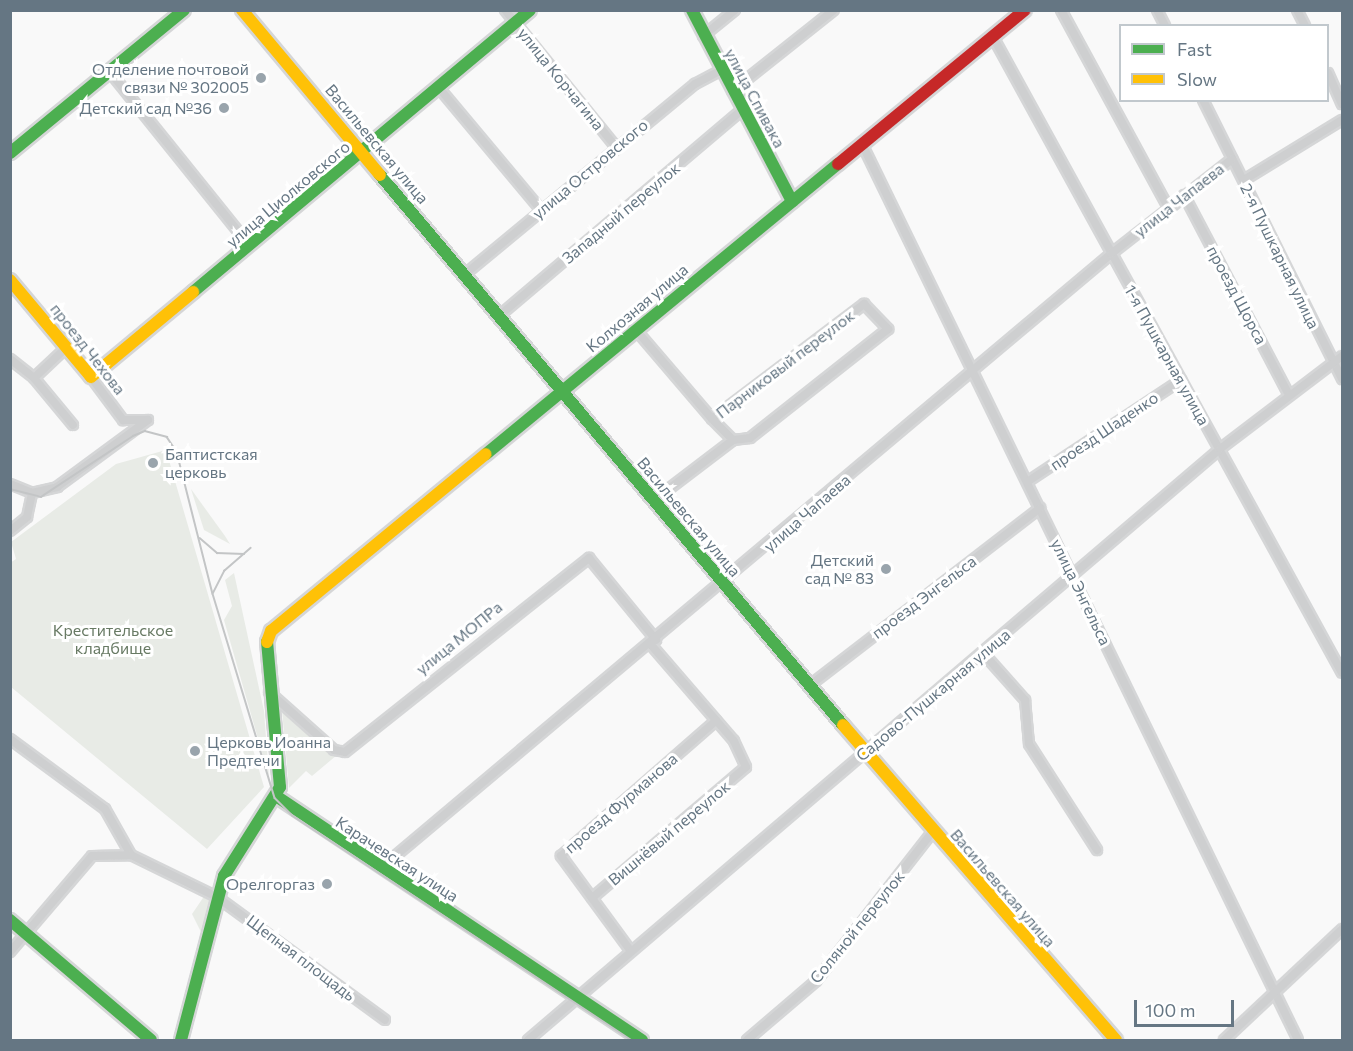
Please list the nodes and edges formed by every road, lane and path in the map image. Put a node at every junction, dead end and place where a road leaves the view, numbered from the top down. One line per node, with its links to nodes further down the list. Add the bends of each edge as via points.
1 (184, 10): 18 (street)
2 (242, 10): 29 (street, Васильевская улица)
3 (505, 10): 12 (street, улица Корчагина)
4 (530, 10): 12 (street, улица Циолковского)
5 (692, 10): 15 (street, улица Спивака)
6 (735, 10): 15 (street)
7 (834, 10): 21 (street)
8 (1025, 10): 16 (street, Колхозная улица)
9 (1061, 10): 34 (street)
10 (1157, 10): 13 (street)
11 (1298, 10): 14 (street)
12 (515, 23): 20 (street, улица Циолковского); 27 (street, улица Корчагина)
13 (1164, 24)
14 (1304, 24)
15 (703, 36): 17 (street, улица Спивака)
16 (993, 37): 26 (street, Колхозная улица); 37 (street, 1-я Пушкарная улица)
17 (721, 70): 21 (street, улица Спивака); 27 (street, улица Островского)
18 (110, 72): 28 (street); 36 (street)
19 (1329, 75): 23 (street)
20 (440, 88): 29 (street, улица Циолковского); 35 (street)
21 (732, 91): 24 (street, улица Спивака)
22 (1204, 102): 30 (street, 2-я Пушкарная улица)
23 (1342, 104)
24 (742, 110): 33 (street, улица Спивака); 40 (street, Западный переулок)
25 (1342, 120): 31 (street, улица Чапаева)
26 (862, 144): 33 (street, Колхозная улица); 46 (street, улица Энгельса)
27 (616, 147): 35 (street, улица Островского)
28 (10, 153)
29 (363, 153): 36 (street, улица Циолковского); 38 (street, Васильевская улица)
30 (1232, 159): 31 (street, 2-я Пушкарная улица); 32 (street, улица Чапаева)
31 (1244, 180): 45 (street, 2-я Пушкарная улица)
32 (1184, 195): 34 (street, улица Чапаева); 52 (street, проезд Щорса)
33 (792, 201): 41 (street, Колхозная улица)
34 (1168, 207): 37 (street, улица Чапаева)
35 (541, 210): 38 (street, улица Островского)
36 (250, 246): 47 (street, улица Циолковского)
37 (1111, 254): 46 (street, улица Чапаева); 50 (street, 1-я Пушкарная улица)
38 (464, 275): 40 (street, Васильевская улица)
39 (10, 280): 42 (street, проезд Чехова)
40 (499, 316): 51 (street, Васильевская улица)
41 (636, 330): 51 (street, Колхозная улица); 53 (street, Парниковый переулок)
42 (67, 347): 47 (street, проезд Чехова); 48 (street)
43 (1342, 356): 45 (street, Садово-Пушкарная улица)
44 (10, 359): 48 (street)
45 (1332, 364): 49 (street, 2-я Пушкарная улица); 52 (street, Садово-Пушкарная улица)
46 (976, 369): 57 (street, улица Энгельса); 64 (street, улица Чапаева)
47 (91, 377): 59 (street, проезд Чехова, via 123,420 148,420 57,487)
48 (34, 378): 54 (street)
49 (1342, 379)
50 (1181, 380): 56 (street, 1-я Пушкарная улица); 57 (street, проезд Шаденко)
51 (563, 393): 60 (street, Васильевская улица); 69 (street, Колхозная улица, via 270,631 264,648)
52 (1289, 395): 56 (street, Садово-Пушкарная улица)
53 (712, 419): 55 (street); 55 (street, Парниковый переулок, via 864,304 887,325 887,333 750,438)
54 (74, 425)
55 (733, 440): 60 (street)
56 (1220, 449): 63 (street, Садово-Пушкарная улица); 67 (street, 1-я Пушкарная улица)
57 (1027, 482): 61 (street, улица Энгельса)
58 (10, 484): 59 (street)
59 (32, 493): 62 (street, via 27,517)
60 (653, 501): 64 (street, Васильевская улица)
61 (1040, 508): 63 (street, улица Энгельса); 68 (street, проезд Энгельса)
62 (10, 531)
63 (1072, 573): 66 (street, Садово-Пушкарная улица); 85 (street, улица Энгельса)
64 (724, 584): 65 (street, улица Чапаева); 68 (street, Васильевская улица)
65 (653, 643): 69 (street, улица МОПРа, via 589,558 345,752 334,750); 70 (street); 77 (street, улица Чапаева)
66 (984, 654): 72 (street, Садово-Пушкарная улица); 75 (street, via 1025,700 1029,744)
67 (1342, 673)
68 (809, 686): 72 (street, Васильевская улица)
69 (269, 692): 73 (street, via 281,774)
70 (716, 721): 79 (street, проезд Фурманова, via 563,852 563,864); 79 (street, Вишнёвый переулок, via 746,758 746,767)
71 (10, 739): 76 (street, via 105,809)
72 (866, 753): 74 (street, Васильевская улица); 83 (street, Садово-Пушкарная улица)
73 (276, 796): 77 (street, Карачевская улица); 78 (street, via 243,837)
74 (933, 831): 92 (street, Соляной переулок, via 816,981); 93 (street, Васильевская улица)
75 (1097, 850)
76 (131, 855): 78 (street, Щепная площадь); 82 (street, via 92,856)
77 (381, 868): 86 (street, Карачевская улица)
78 (217, 897): 87 (street, Щепная площадь); 89 (street)
79 (592, 898): 83 (street, проезд Фурманова)
80 (10, 920): 82 (street)
81 (1342, 929): 85 (street)
82 (25, 933): 84 (street); 88 (street)
83 (630, 950): 86 (street, Садово-Пушкарная улица)
84 (10, 952)
85 (1276, 994): 94 (street); 95 (street, улица Энгельса)
86 (577, 997): 90 (street, Садово-Пушкарная улица); 91 (street, Карачевская улица)
87 (385, 1020)
88 (151, 1041)
89 (181, 1041)
90 (528, 1041)
91 (642, 1041)
92 (747, 1041)
93 (1116, 1041)
94 (1224, 1041)
95 (1298, 1041)

